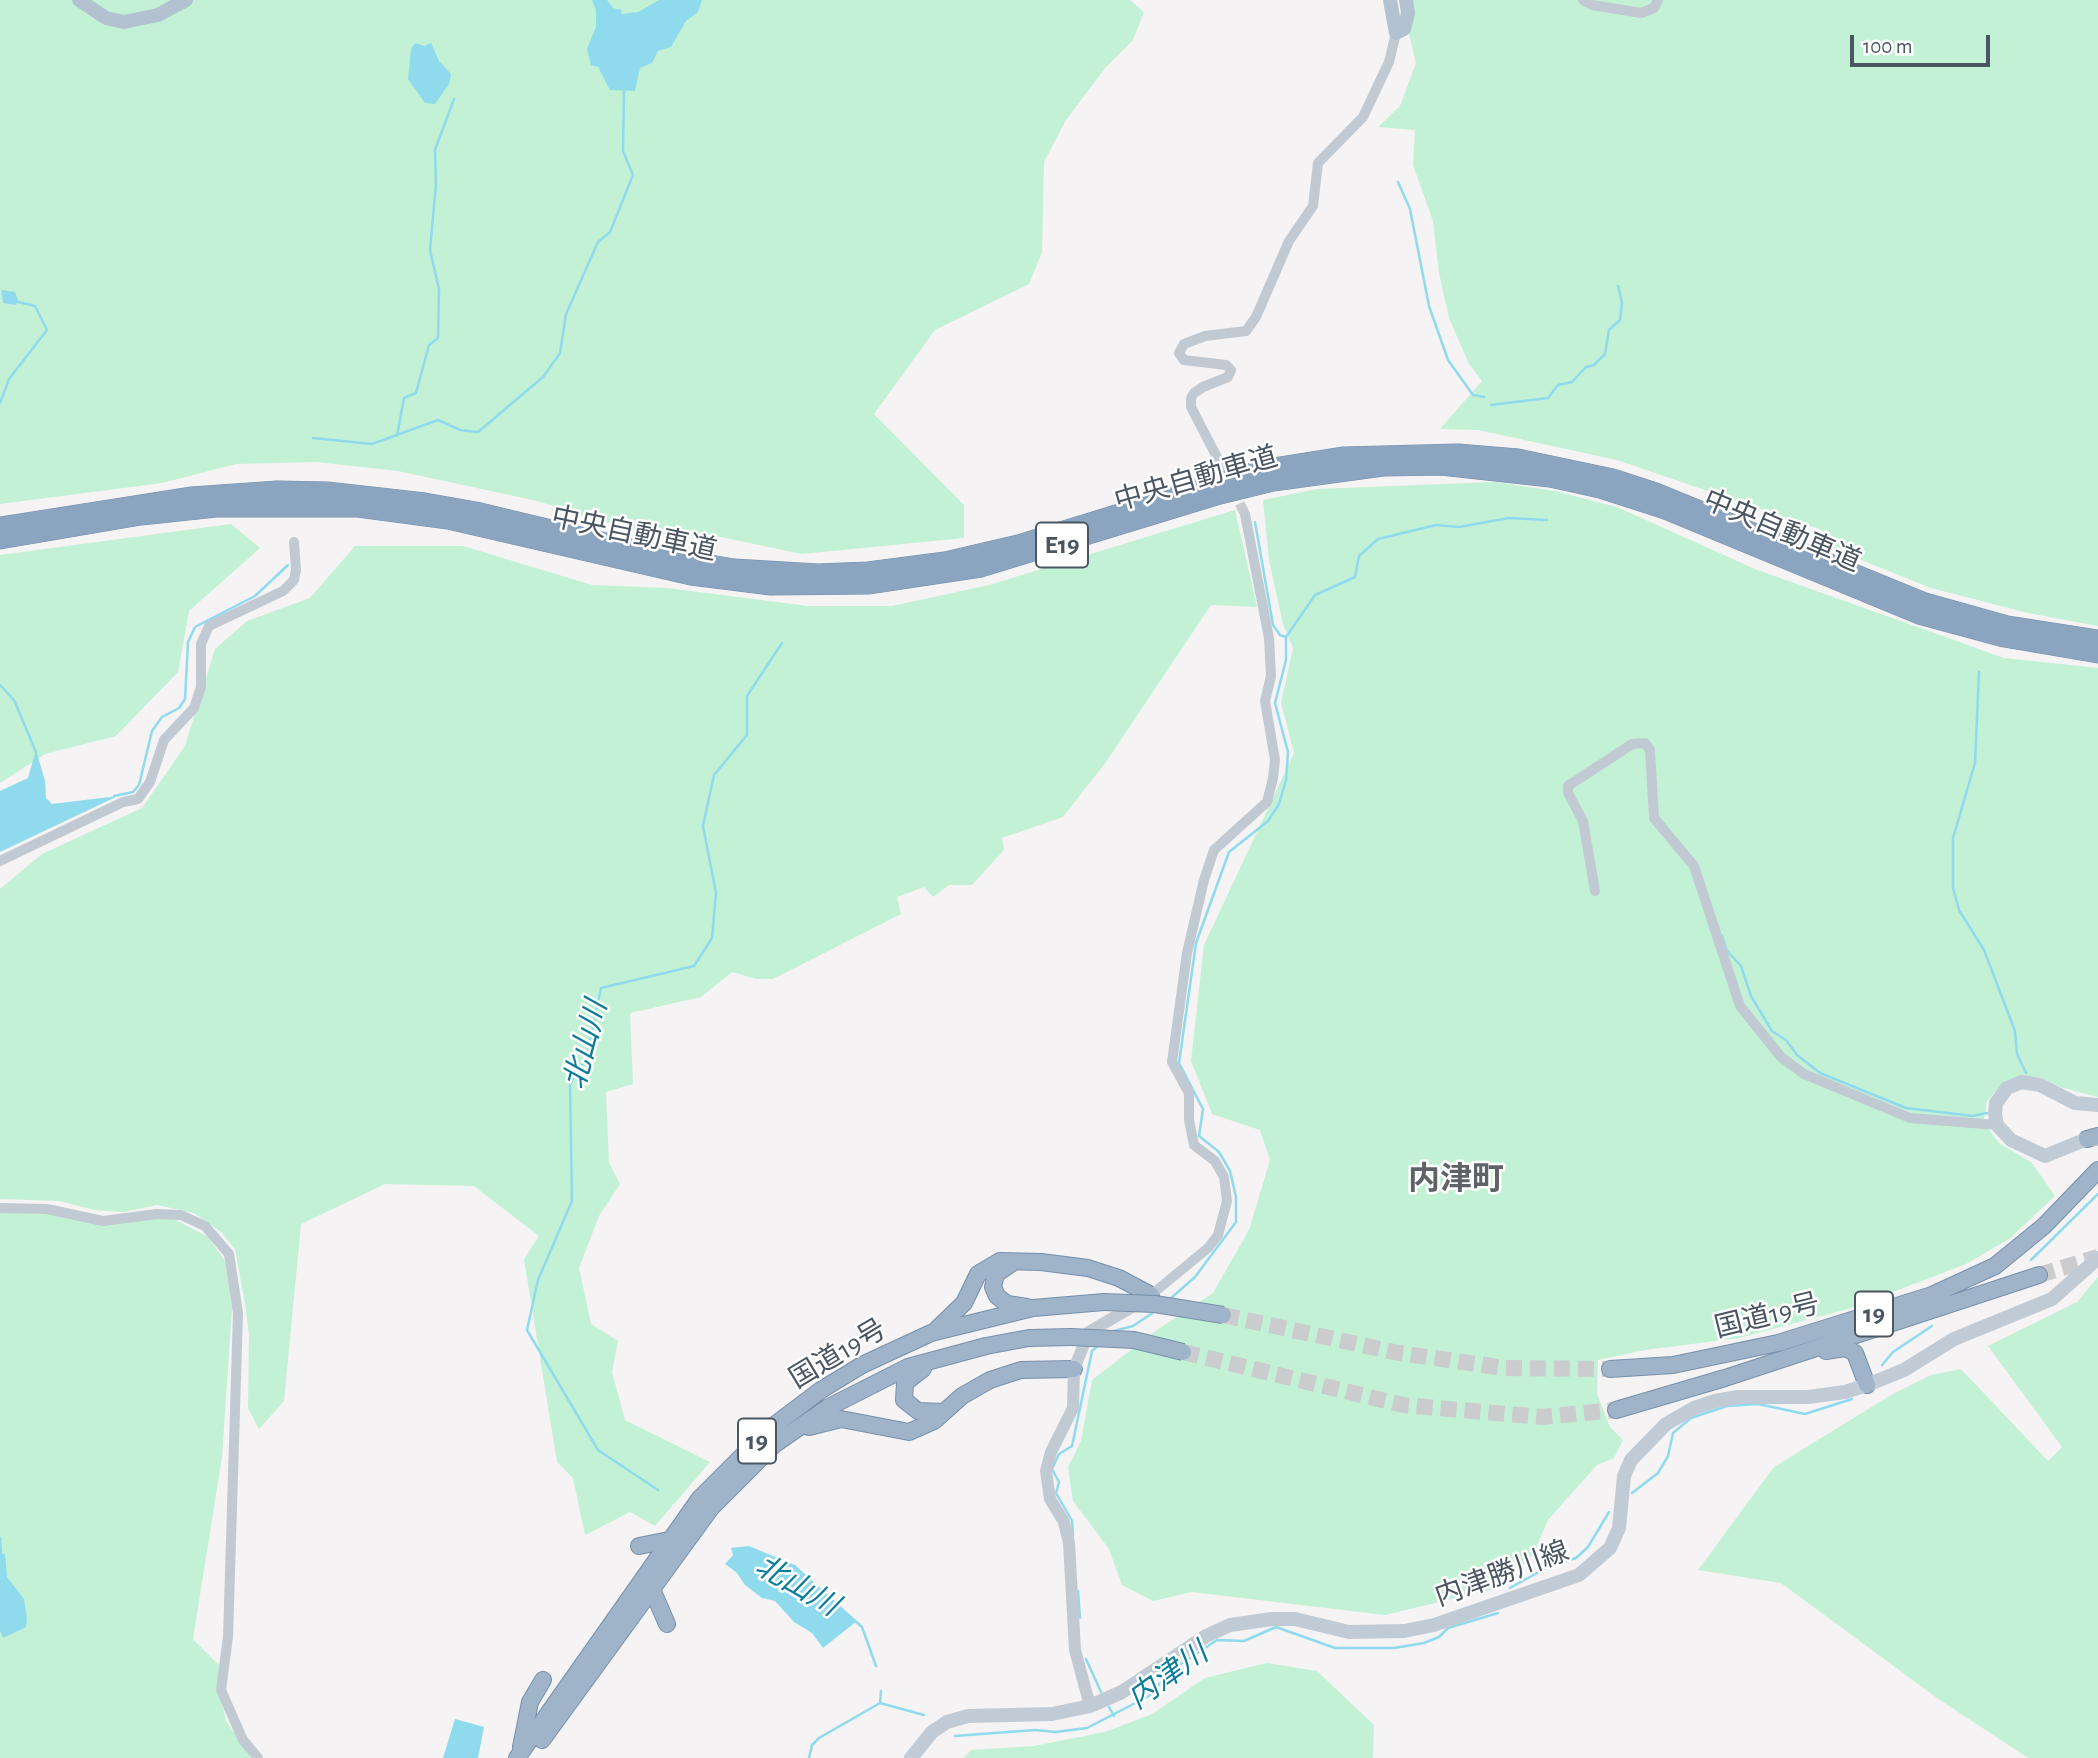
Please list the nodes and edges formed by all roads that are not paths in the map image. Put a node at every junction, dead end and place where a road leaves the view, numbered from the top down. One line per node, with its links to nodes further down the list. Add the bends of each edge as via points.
1 (79, 0): 2 (main road, via 106,18 124,22 158,15)
2 (186, 0)
3 (1390, 0): 7 (main road)
4 (1406, 0): 7 (main road, via 1404,29)
5 (1583, 0): 6 (street, via 1641,13 1654,8)
6 (1658, 0)
7 (1396, 33): 8 (street, via 1389,62 1363,117 1318,163 1313,206 1289,241 1256,317 1245,331 1205,336 1184,344 1179,353 1184,360 1226,365 1231,370 1228,377 1191,398 1191,407)
8 (1220, 463)
9 (1245, 514): 25 (street, via 1269,638 1271,676 1265,701 1275,760 1273,778 1267,802 1214,850 1187,953 1172,1062 1189,1093 1194,1145 1215,1161 1224,1177 1227,1200 1218,1235 1208,1248)
10 (0, 526): 13 (highway, 中央自動車道 / E19, via 191,496 327,491 476,511 734,568 868,571 933,564 991,551 1262,470 1344,456 1458,453 1518,458 1613,478 1925,602 2007,625)
11 (0, 540): 14 (highway, 中央自動車道 / E19, via 216,508 332,506 448,520 691,576 771,586 868,585 981,568 1273,482 1383,467 1441,466 1550,478 1600,489 1665,510 1919,615 2004,638)
12 (294, 542): 15 (street, via 294,580 283,591 209,626 201,644 201,687 194,708 163,740 150,782 138,799)
13 (2098, 639)
14 (2098, 654)
15 (0, 860)
16 (1595, 891): 18 (street, via 1583,821 1568,786 1632,744 1645,743 1650,750 1654,818 1694,866 1740,1006 1781,1057 1804,1074 1910,1118)
17 (2098, 1105): 18 (main road, via 2075,1103 2040,1085 2022,1082 2007,1088 1996,1103)
18 (1997, 1125): 19 (main road, via 2011,1140 2045,1156)
19 (2094, 1138)
20 (2098, 1170): 35 (highway, 国道19号 / 19, via 2044,1226 1995,1266 1931,1295 1778,1343 1673,1365)
21 (0, 1208): 47 (street, via 47,1209 103,1221 181,1215 205,1226 229,1255 238,1313 228,1637 221,1690 243,1740)
22 (2098, 1258): 36 (main road, 内津勝川線, via 2052,1299 1954,1339 1904,1370)
23 (1017, 1261): 25 (highway, via 1088,1268); 26 (highway, via 996,1274 993,1287 1007,1304); 29 (highway, via 987,1266 964,1303)
24 (2039, 1275): 28 (highway, 国道19号 / 19)
25 (1152, 1295): 34 (street, via 1089,1332)
26 (1033, 1308): 27 (highway, 国道19号 / 19, bridge, via 1104,1302 1155,1304); 29 (highway, 国道19号 / 19)
27 (1223, 1315)
28 (1913, 1316): 31 (highway, via 1904,1325 1860,1342); 32 (highway, 国道19号 / 19)
29 (931, 1334): 40 (highway, 国道19号 / 19, via 862,1365 768,1430 700,1498)
30 (1183, 1352): 33 (highway, 国道19号 / 19, bridge, via 1134,1340 1070,1337 1029,1338)
31 (1855, 1353): 32 (highway, via 1839,1348 1807,1357); 36 (highway)
32 (1795, 1354): 37 (highway, 国道19号 / 19)
33 (947, 1355): 38 (highway, via 910,1376 903,1392 910,1408); 39 (highway, 国道19号 / 19, via 871,1384)
34 (1074, 1369): 38 (highway, via 1004,1375 975,1387); 45 (street, via 1073,1408 1046,1471 1051,1499 1064,1521 1069,1543 1075,1650)
35 (1610, 1369)
36 (1867, 1385): 45 (main road, 内津勝川線, via 1808,1397 1714,1401 1666,1424 1630,1460 1619,1528 1610,1548 1579,1575 1404,1631 1349,1632 1295,1619 1230,1625 1122,1692)
37 (1616, 1410)
38 (943, 1412): 39 (highway, via 909,1432 841,1419 818,1423)
39 (775, 1444): 42 (highway, 国道19号 / 19, via 711,1508)
40 (669, 1540): 41 (highway); 46 (highway, 国道19号 / 19)
41 (639, 1546)
42 (651, 1587): 43 (highway); 46 (highway, 国道19号 / 19)
43 (667, 1625)
44 (543, 1681): 46 (highway, via 530,1702)
45 (1090, 1706): 48 (main road, 内津勝川線, via 1052,1714 968,1716 947,1722 932,1732)
46 (522, 1756)
47 (258, 1758)
48 (911, 1758)

